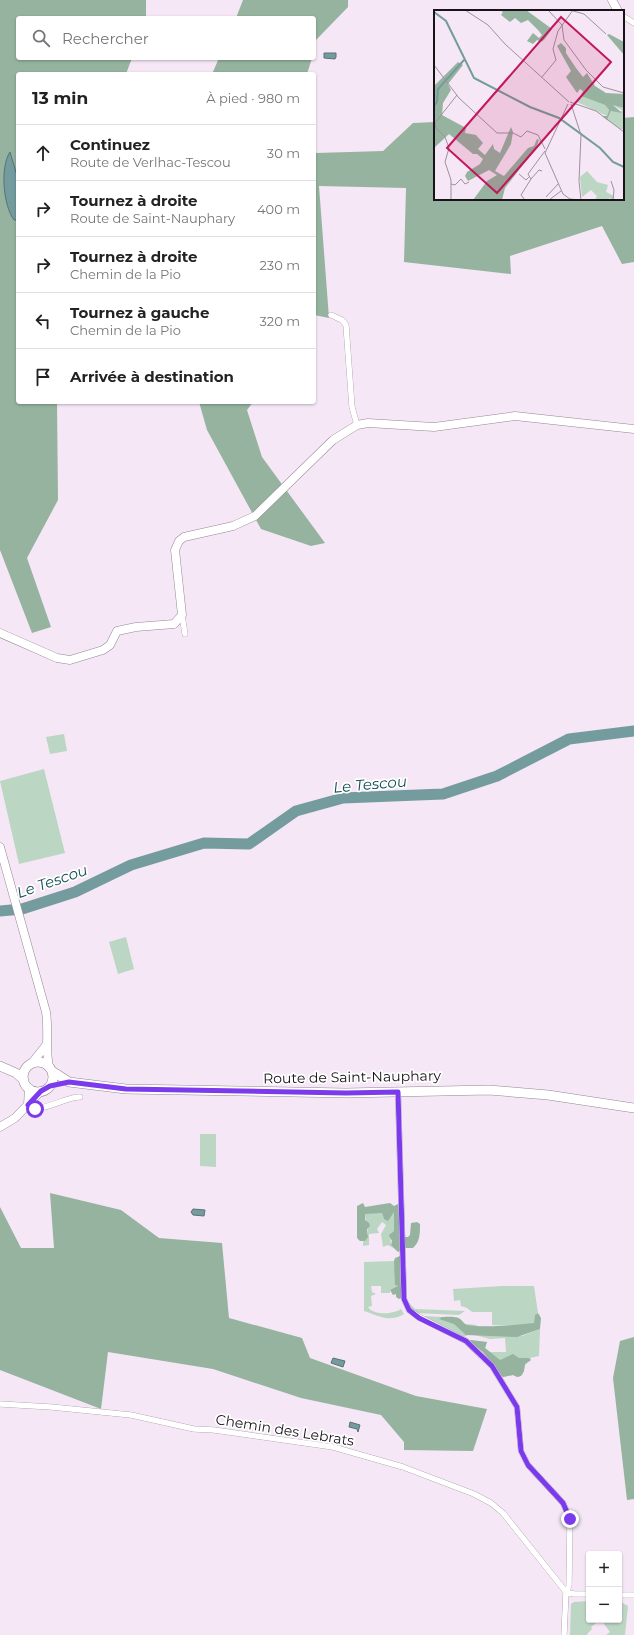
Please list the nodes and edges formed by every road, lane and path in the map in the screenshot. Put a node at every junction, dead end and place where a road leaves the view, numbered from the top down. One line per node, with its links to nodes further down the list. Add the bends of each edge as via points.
1 (612, 0): 2 (street)
2 (617, 10)
3 (624, 17): 4 (street)
4 (634, 23)
5 (331, 315): 6 (street, via 346,325 352,407)
6 (357, 425): 7 (street, via 368,423 434,427 515,416); 8 (street, via 333,440 255,516 233,526 184,537 179,541 175,550)
7 (634, 429)
8 (182, 615): 9 (street, via 174,624 122,630 117,632 104,650 67,660); 10 (street)
9 (0, 633)
10 (185, 634)
11 (0, 847): 12 (street, via 46,1012 49,1030)
12 (47, 1043): 13 (street); 15 (street)
13 (31, 1064): 14 (main road, via 16,1068); 15 (main road, via 42,1062); 16 (main road, via 24,1071)
14 (2, 1067): 16 (main road)
15 (51, 1069): 17 (main road, Route de Saint-Nauphary); 18 (main road, via 53,1078)
16 (24, 1080): 19 (main road)
17 (69, 1082): 18 (main road, Route de Saint-Nauphary); 21 (main road, Route de Saint-Nauphary, via 126,1089)
18 (50, 1086): 20 (main road)
19 (29, 1088): 20 (main road); 23 (street)
20 (41, 1091): 23 (street)
21 (398, 1092): 24 (main road, Route de Saint-Nauphary, via 489,1090 540,1094); 27 (street, via 404,1299 409,1310 419,1318 466,1341 492,1366 517,1407 521,1451 528,1465 563,1503 570,1519 569,1586)
22 (80, 1097): 23 (street, via 73,1097 40,1109)
23 (28, 1105): 25 (street, via 15,1118)
24 (634, 1108)
25 (0, 1127)
26 (0, 1404): 27 (street, Chemin des Lebrats, via 131,1415 194,1428 333,1447 403,1467 491,1503 503,1514)
27 (566, 1592): 28 (street); 31 (street)
28 (586, 1594)
29 (622, 1595): 30 (street)
30 (634, 1595)
31 (564, 1635)

